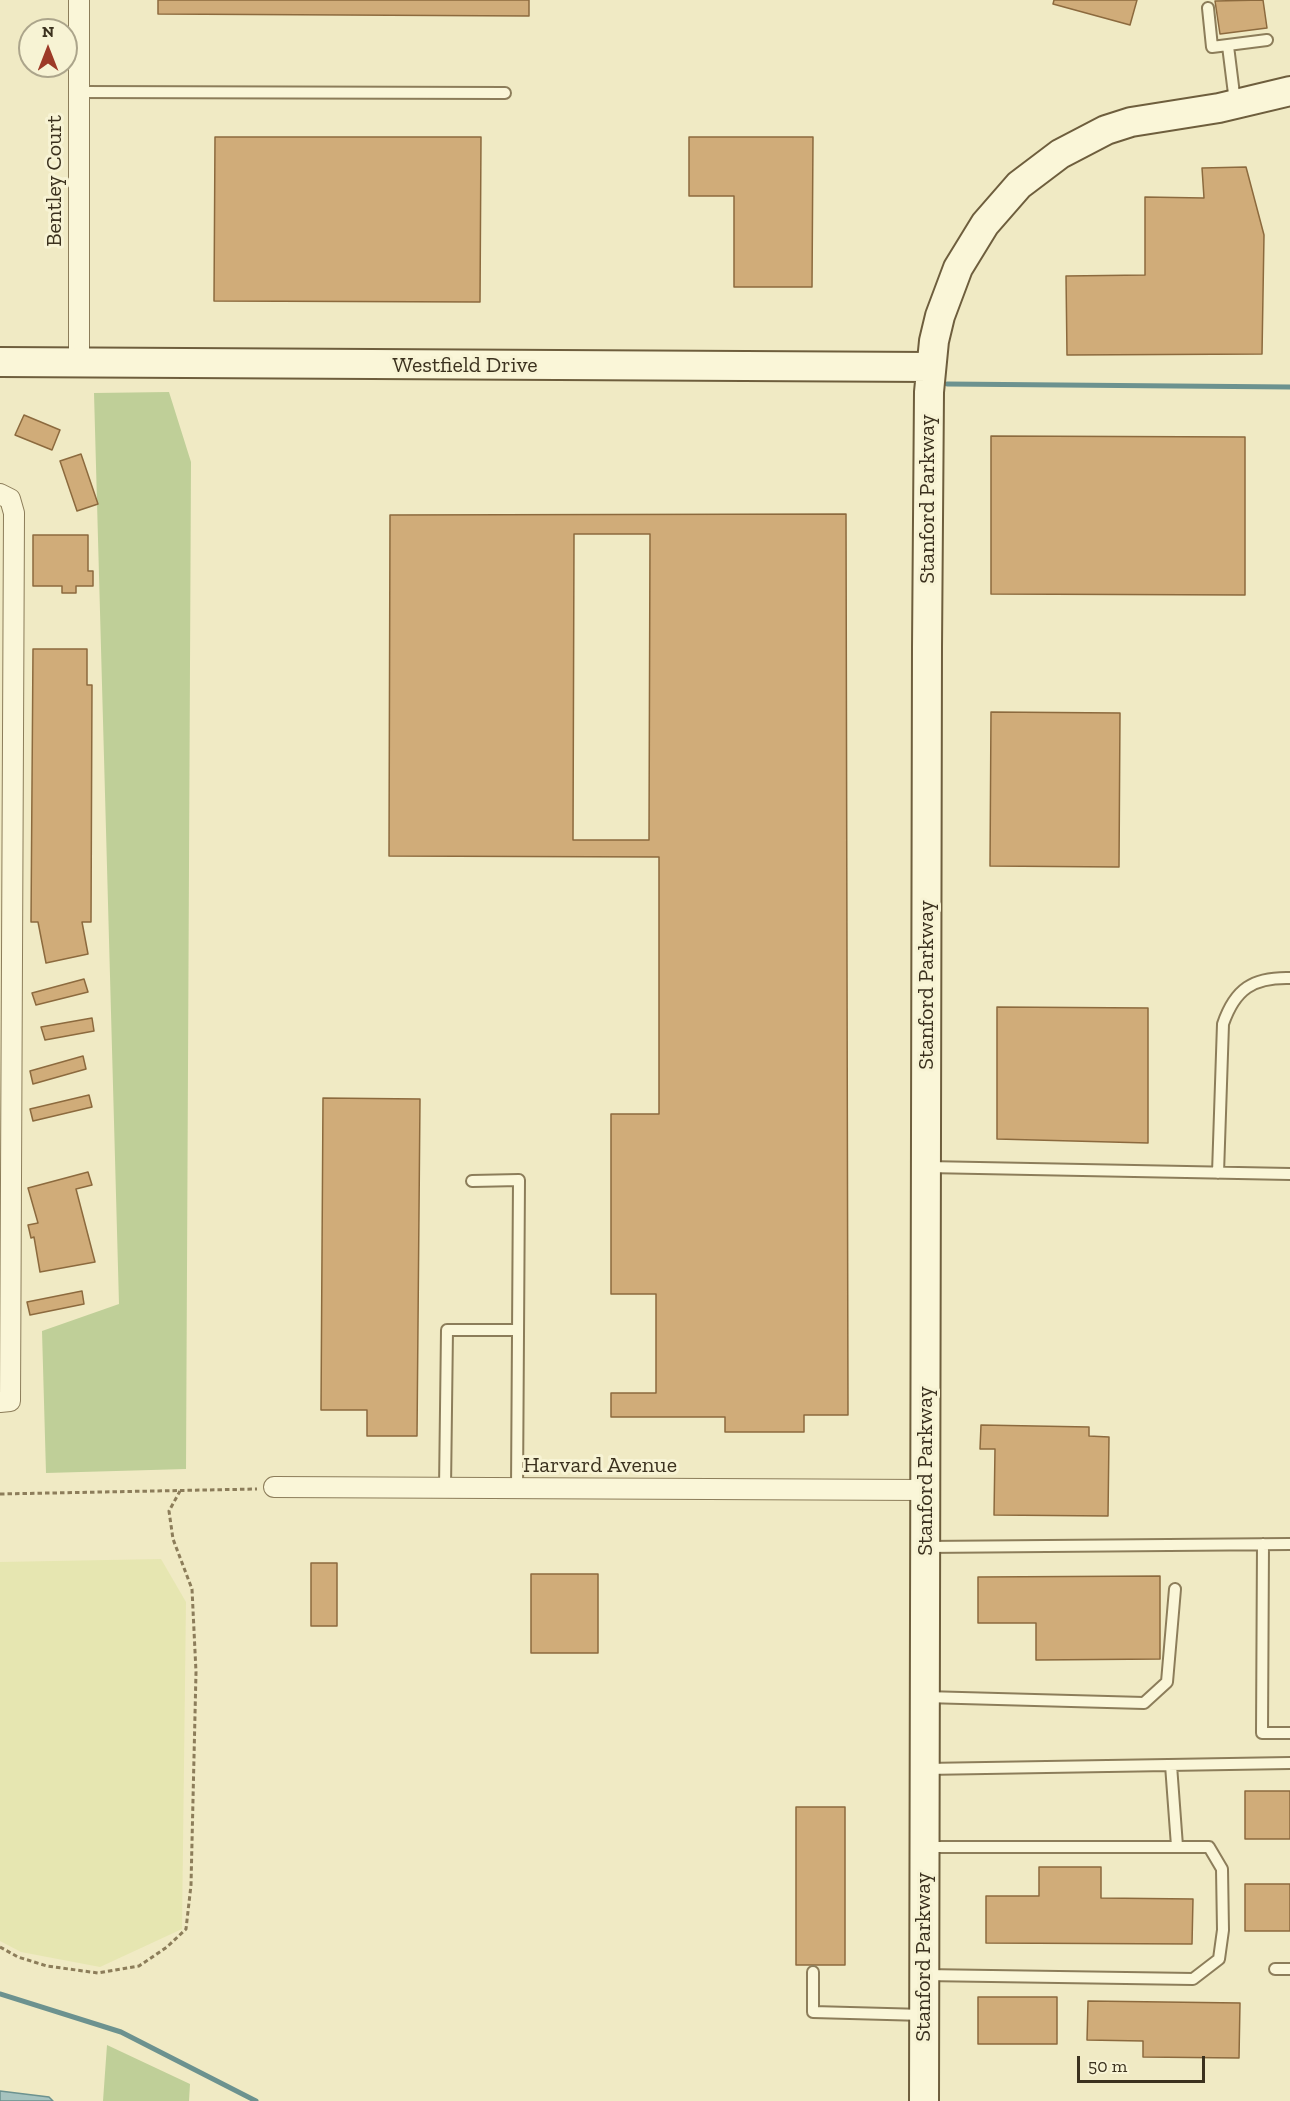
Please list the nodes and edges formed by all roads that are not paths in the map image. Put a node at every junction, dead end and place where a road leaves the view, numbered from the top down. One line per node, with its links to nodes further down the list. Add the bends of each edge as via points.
1 (79, 0): 6 (street, Bentley Court)
2 (1208, 8): 4 (lane, via 1212,47)
3 (1267, 39): 4 (lane)
4 (1228, 46): 8 (lane)
5 (1290, 91): 8 (street, Stanford Parkway)
6 (79, 92): 7 (lane); 10 (street, Bentley Court)
7 (505, 93)
8 (1236, 104): 11 (street, Stanford Parkway, via 1139,120 1106,130 1060,154 1019,185 985,224 958,268 940,316)
9 (0, 362): 10 (street, Westfield Drive)
10 (79, 362): 11 (street, Westfield Drive)
11 (930, 367): 15 (street, Stanford Parkway)
12 (3, 495): 13 (street, via 13,505 14,513)
13 (7, 967): 20 (street)
14 (1290, 978): 16 (lane, via 1267,978 1246,987 1230,1005 1223,1024)
15 (927, 1167): 16 (lane); 24 (street, Stanford Parkway)
16 (1218, 1173): 17 (lane)
17 (1290, 1174)
18 (472, 1181): 19 (lane, via 519,1180)
19 (518, 1330): 22 (lane, via 447,1330); 23 (lane)
20 (5, 1402)
21 (274, 1488): 22 (street, Harvard Avenue)
22 (445, 1488): 23 (street, Harvard Avenue)
23 (517, 1490): 24 (street, Harvard Avenue)
24 (925, 1490): 27 (street, Stanford Parkway)
25 (1290, 1544): 26 (lane)
26 (1263, 1545): 27 (lane); 30 (lane, via 1262,1733)
27 (925, 1547): 29 (street, Stanford Parkway)
28 (1175, 1589): 29 (lane, via 1167,1682 1144,1703)
29 (925, 1697): 33 (street, Stanford Parkway)
30 (1290, 1733)
31 (1290, 1763): 32 (lane)
32 (1171, 1765): 33 (lane); 34 (lane)
33 (924, 1769): 35 (street, Stanford Parkway)
34 (1177, 1846): 35 (lane); 39 (lane, via 1209,1847 1222,1869 1223,1930 1219,1959 1193,1979)
35 (924, 1847): 39 (street, Stanford Parkway)
36 (1275, 1969): 37 (lane)
37 (1290, 1969)
38 (813, 1972): 40 (lane, via 813,2012)
39 (924, 1975): 40 (street, Stanford Parkway)
40 (924, 2015): 41 (street, Stanford Parkway)
41 (924, 2101)

